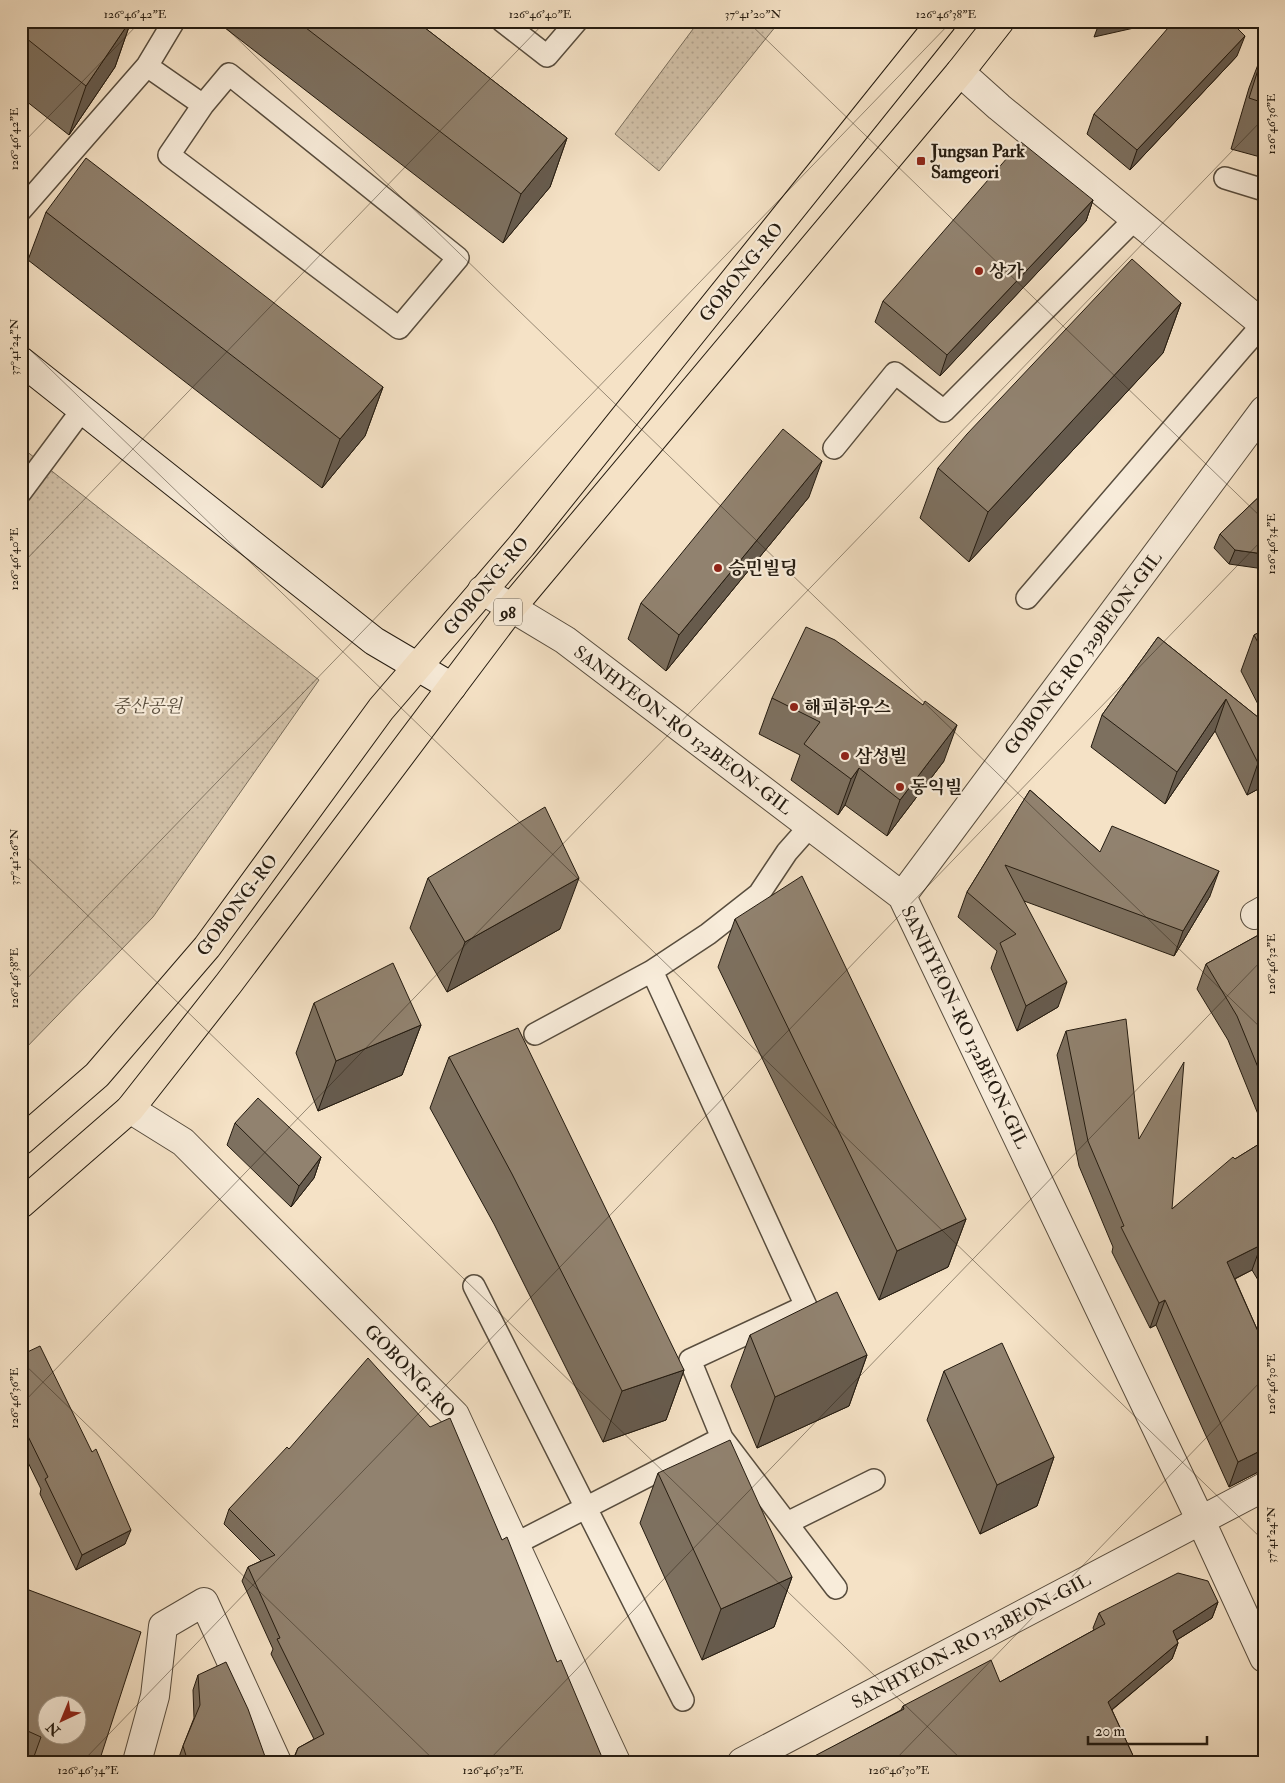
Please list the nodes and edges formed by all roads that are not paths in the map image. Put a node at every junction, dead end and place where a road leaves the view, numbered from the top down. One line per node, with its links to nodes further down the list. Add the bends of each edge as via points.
1 (174, 21): 6 (lane)
2 (502, 21): 3 (lane, via 547,56)
3 (578, 21)
4 (942, 21): 19 (main road, GOBONG-RO / 98)
5 (1000, 21): 7 (main road, GOBONG-RO / 98)
6 (147, 66): 8 (lane); 11 (lane)
7 (960, 72): 12 (street); 21 (main road, GOBONG-RO / 98)
8 (203, 105): 8 (lane, via 228,74 458,258 399,328 169,155)
9 (1225, 178): 10 (lane)
10 (1264, 190)
11 (21, 210)
12 (1135, 219): 13 (street); 17 (lane, via 944,411 895,373)
13 (1264, 325): 20 (lane)
14 (21, 361): 15 (street)
15 (82, 410): 18 (lane); 22 (street, via 374,640)
16 (1264, 410): 25 (street, GOBONG-RO 329BEON-GIL)
17 (834, 448)
18 (21, 492)
19 (482, 590): 21 (street, SANHYEON-RO 132BEON-GIL); 22 (main road, GOBONG-RO / 98)
20 (1027, 598)
21 (512, 607): 23 (main road, GOBONG-RO / 98); 24 (street, SANHYEON-RO 132BEON-GIL, via 565,640)
22 (418, 666): 23 (street); 29 (main road, GOBONG-RO / 98, via 381,709 207,947 97,1075)
23 (452, 687): 28 (main road, GOBONG-RO / 98, via 229,983)
24 (810, 826): 25 (street, SANHYEON-RO 132BEON-GIL); 26 (lane, via 787,852 759,894 708,934)
25 (902, 896): 36 (street, SANHYEON-RO 132BEON-GIL)
26 (652, 971): 27 (lane); 32 (lane, via 806,1306 690,1360)
27 (535, 1034)
28 (130, 1108): 30 (main road, GOBONG-RO / 98); 38 (street, GOBONG-RO, via 182,1142 455,1415)
29 (21, 1141)
30 (21, 1204)
31 (474, 1286): 35 (lane)
32 (722, 1438): 35 (lane); 37 (lane)
33 (874, 1480): 37 (lane)
34 (1264, 1486): 36 (street, SANHYEON-RO 132BEON-GIL)
35 (586, 1508): 38 (lane); 41 (lane)
36 (1200, 1519): 40 (street); 45 (street, SANHYEON-RO 132BEON-GIL)
37 (787, 1523): 39 (lane)
38 (515, 1544): 44 (street, GOBONG-RO)
39 (836, 1588)
40 (1264, 1658)
41 (684, 1700)
42 (137, 1762): 43 (street, via 155,1696 163,1626 204,1602)
43 (277, 1762)
44 (616, 1762)
45 (742, 1762)

